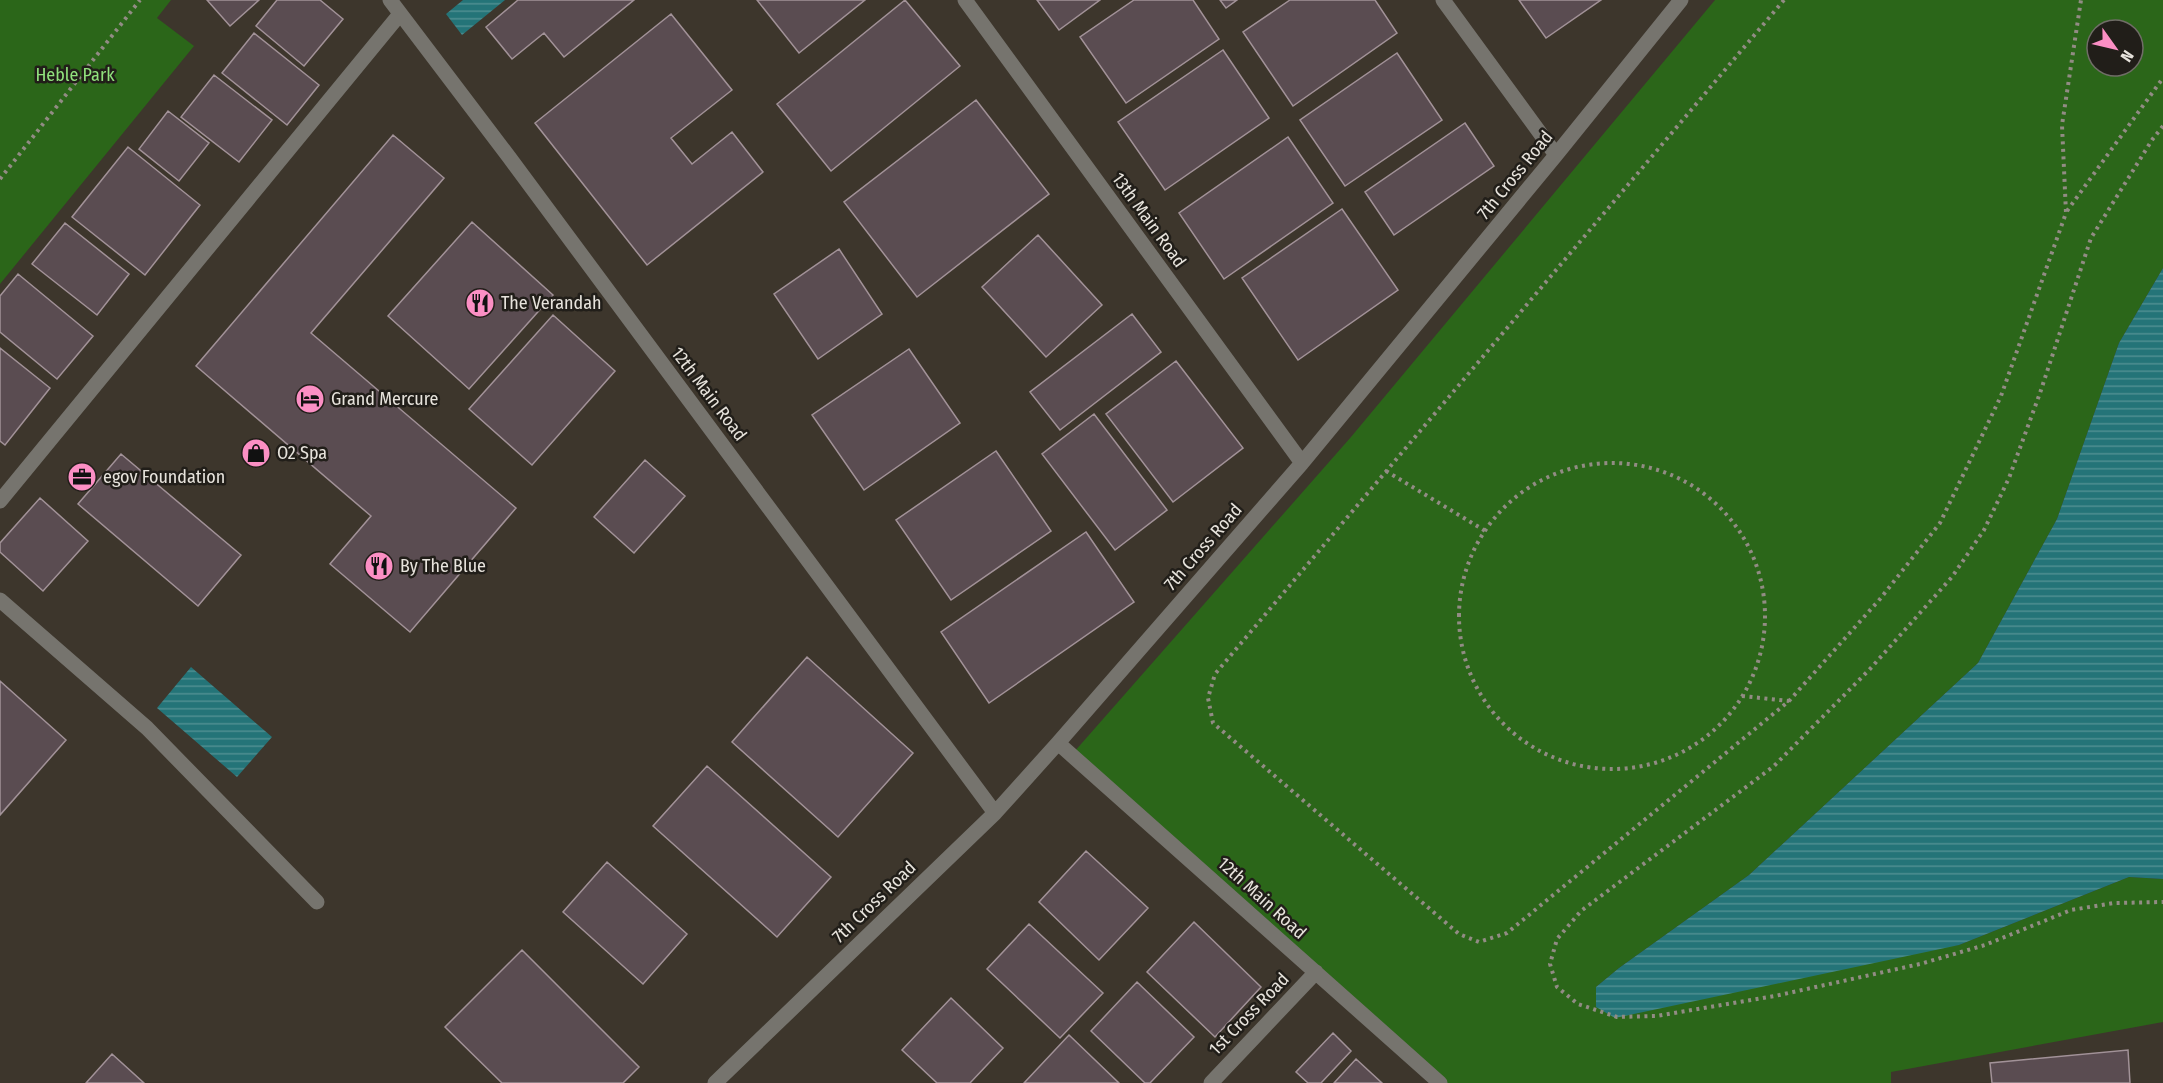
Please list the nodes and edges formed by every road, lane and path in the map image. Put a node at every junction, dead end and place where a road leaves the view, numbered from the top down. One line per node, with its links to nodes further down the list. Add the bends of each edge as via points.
1 (140, 0): 12 (path)
2 (390, 0): 8 (street, 12th Main Road)
3 (965, 0): 14 (street, 13th Main Road)
4 (1443, 0): 11 (street)
5 (1681, 0): 11 (street, 7th Cross Road)
6 (1784, 0): 15 (path)
7 (2081, 0): 13 (path, via 2062,125)
8 (400, 14): 17 (street); 24 (street, 12th Main Road)
9 (2163, 78): 13 (path)
10 (2163, 126): 26 (path, via 2091,238 2009,478 1984,530 1952,577 1870,669 1774,766 1581,911 1557,939 1550,964 1557,987 1578,1004 1617,1017 1656,1016 1774,996 1920,964 1985,945 2071,910 2114,903)
11 (1556, 155): 14 (street, 7th Cross Road)
12 (0, 179)
13 (2066, 213): 22 (path, via 2001,396 1940,523 1880,599)
14 (1302, 463): 23 (street, 7th Cross Road)
15 (1386, 471): 19 (path); 22 (path, via 1215,674 1208,698 1213,723 1459,934 1479,942 1508,933)
16 (0, 476): 17 (street)
17 (12, 487): 18 (street)
18 (0, 501)
19 (1486, 532): 21 (path, via 1502,510 1547,473 1596,463 1649,466 1698,488 1736,524 1760,572 1766,624 1756,672); 21 (path, via 1472,554 1459,606 1463,654 1482,699 1513,735 1555,760 1583,767 1602,771 1651,766 1695,747 1732,714)
20 (0, 600): 25 (street, via 147,728)
21 (1742, 696): 22 (path)
22 (1789, 701)
23 (1058, 743): 24 (street, 7th Cross Road); 27 (street, 12th Main Road)
24 (995, 813): 28 (street, 7th Cross Road)
25 (317, 902)
26 (2163, 903)
27 (1316, 972): 29 (street, 1st Cross Road); 30 (street, 12th Main Road)
28 (715, 1083)
29 (1211, 1083)
30 (1440, 1083)

